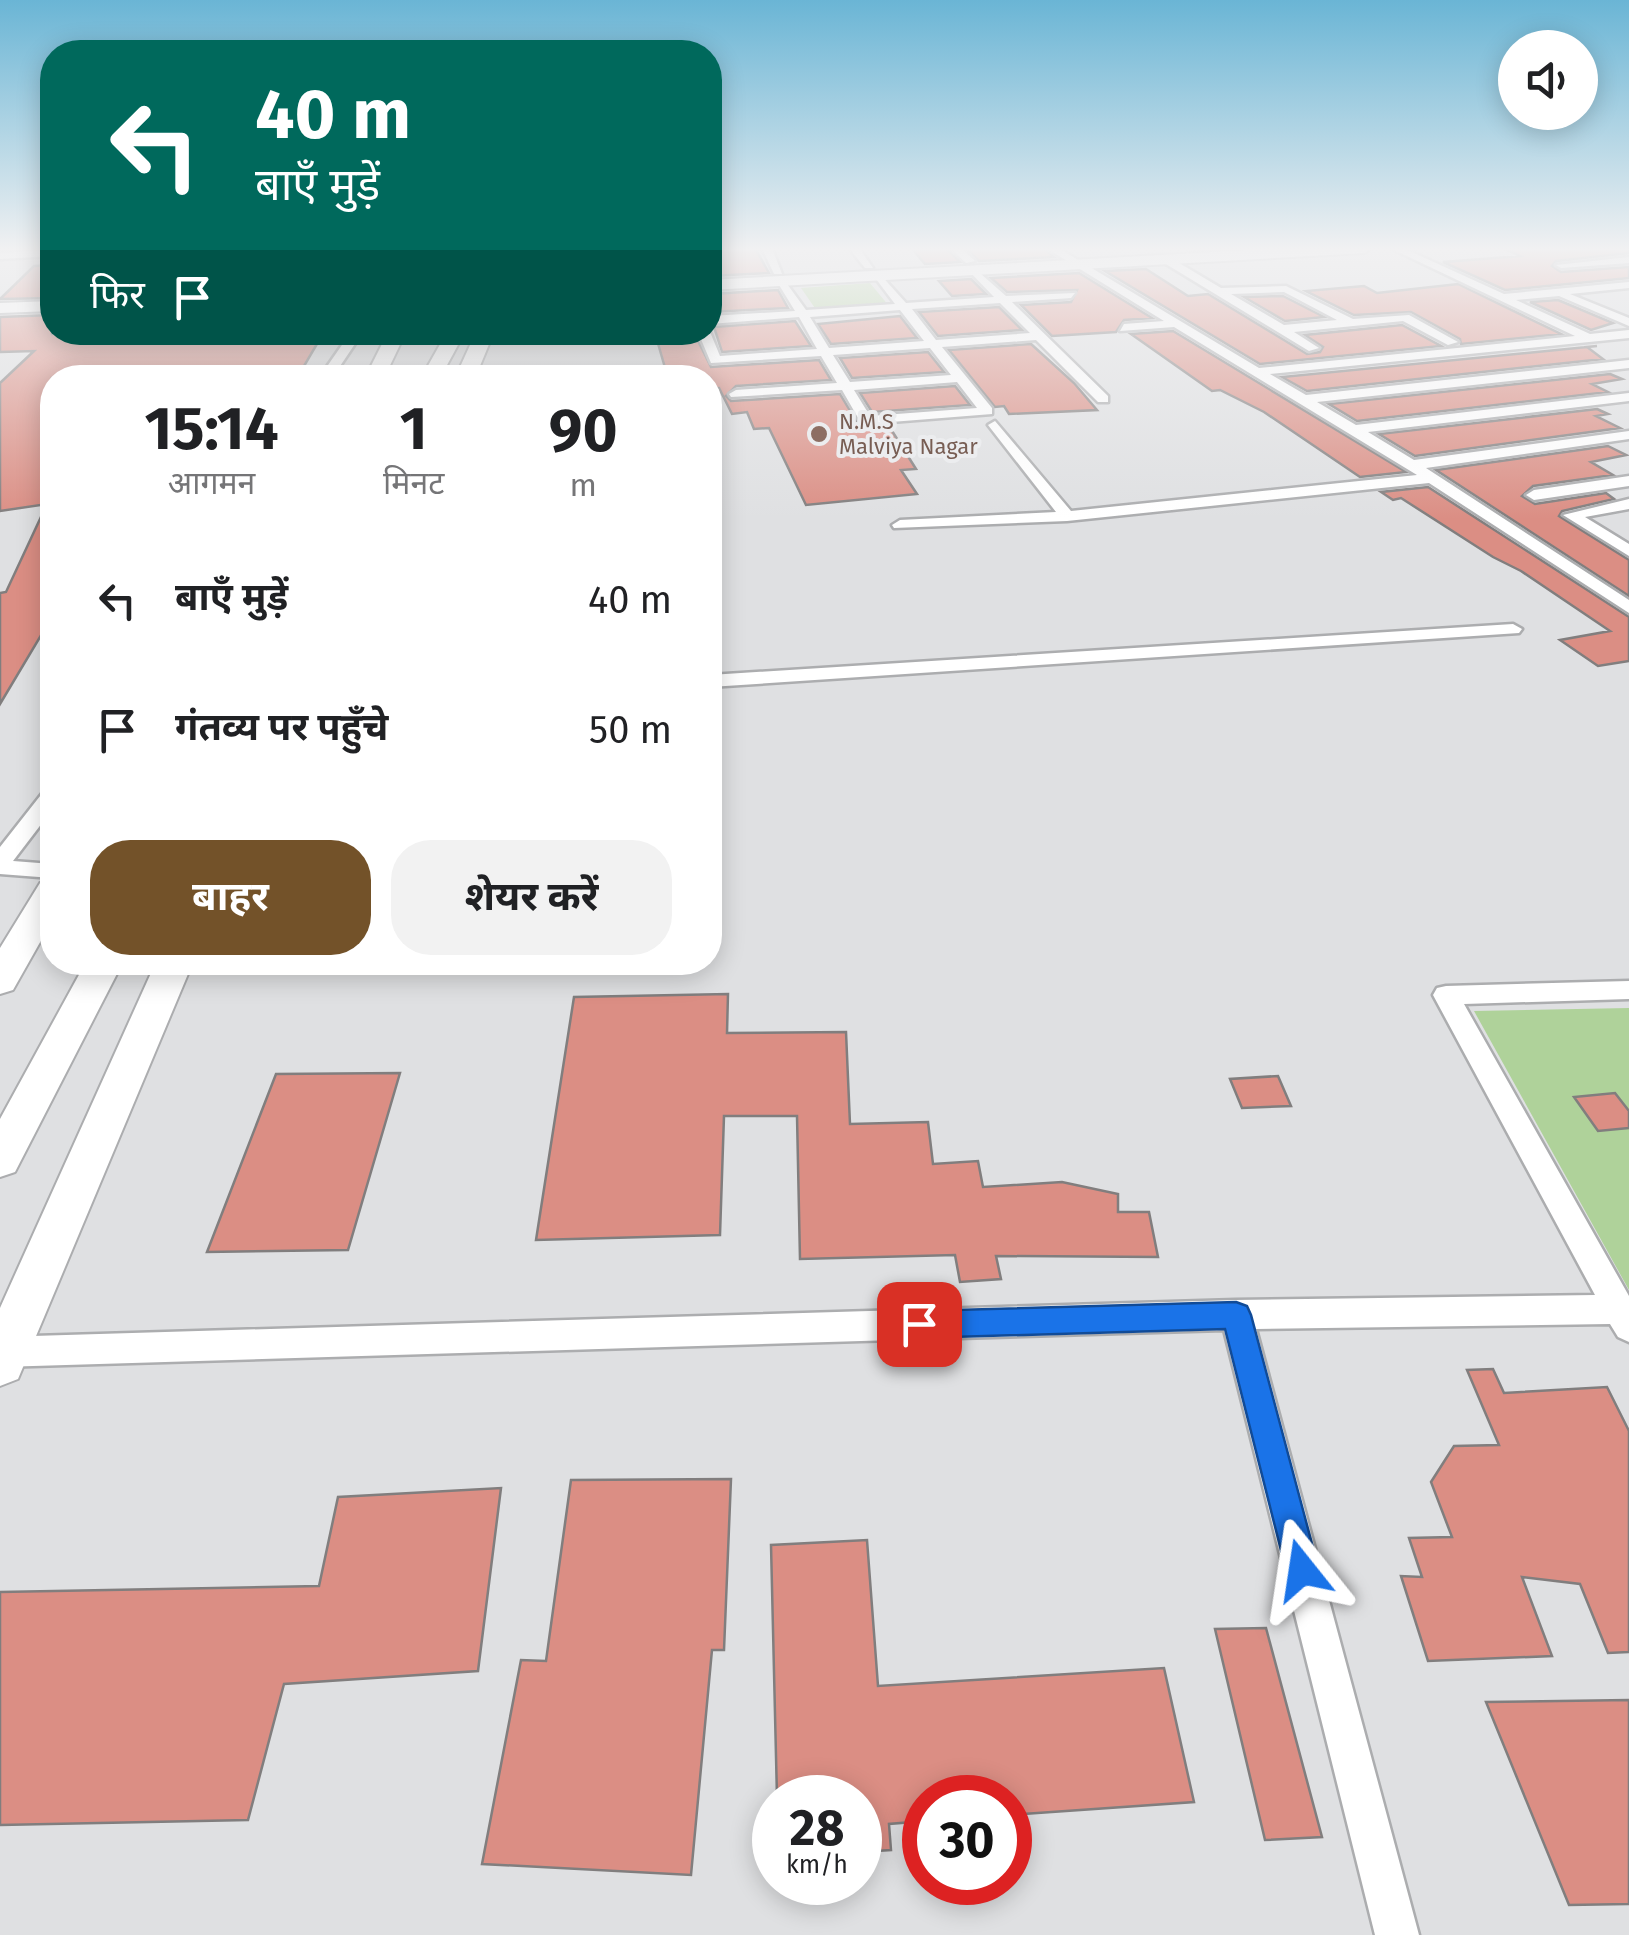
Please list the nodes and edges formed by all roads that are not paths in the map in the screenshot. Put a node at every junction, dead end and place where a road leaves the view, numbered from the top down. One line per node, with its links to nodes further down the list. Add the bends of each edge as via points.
1 (817, 338): 14 (street)
2 (929, 338): 11 (street)
3 (1008, 338): 11 (street)
4 (1040, 338): 22 (street)
5 (1202, 338): 17 (street)
6 (1298, 338): 13 (street)
7 (1445, 338): 10 (street)
8 (1585, 338): 17 (street)
9 (1588, 338): 15 (street)
10 (1452, 342)
11 (934, 344): 14 (street); 18 (street)
12 (709, 345): 14 (street, via 715,360)
13 (1313, 348)
14 (826, 352): 19 (street)
15 (1629, 354)
16 (1629, 364): 23 (street)
17 (1256, 372): 23 (street)
18 (961, 378): 19 (street); 19 (street, via 987,411 866,420)
19 (844, 386): 20 (street)
20 (736, 394)
21 (1629, 397): 25 (street)
22 (1104, 399)
23 (1300, 400): 25 (street)
24 (994, 426): 32 (street)
25 (1351, 430): 27 (street)
26 (1629, 435): 27 (street)
27 (1412, 465): 28 (street)
28 (1432, 478): 32 (street); 35 (street)
29 (1629, 481): 30 (street)
30 (1534, 496)
31 (1629, 504): 34 (street, via 1571,515)
32 (1067, 516): 33 (street)
33 (900, 525)
34 (1629, 550)
35 (1629, 608)
36 (1513, 629): 37 (street)
37 (722, 680)
38 (40, 812): 39 (street)
39 (0, 865): 40 (street)
40 (40, 870)
41 (40, 912): 44 (main road)
42 (98, 975): 46 (main road)
43 (170, 975): 49 (main road)
44 (0, 980)
45 (1629, 990): 48 (street, via 1446,995)
46 (0, 1159)
47 (1236, 1315): 48 (street); 49 (street); 50 (street)
48 (1624, 1318)
49 (2, 1356)
50 (1397, 1935)

